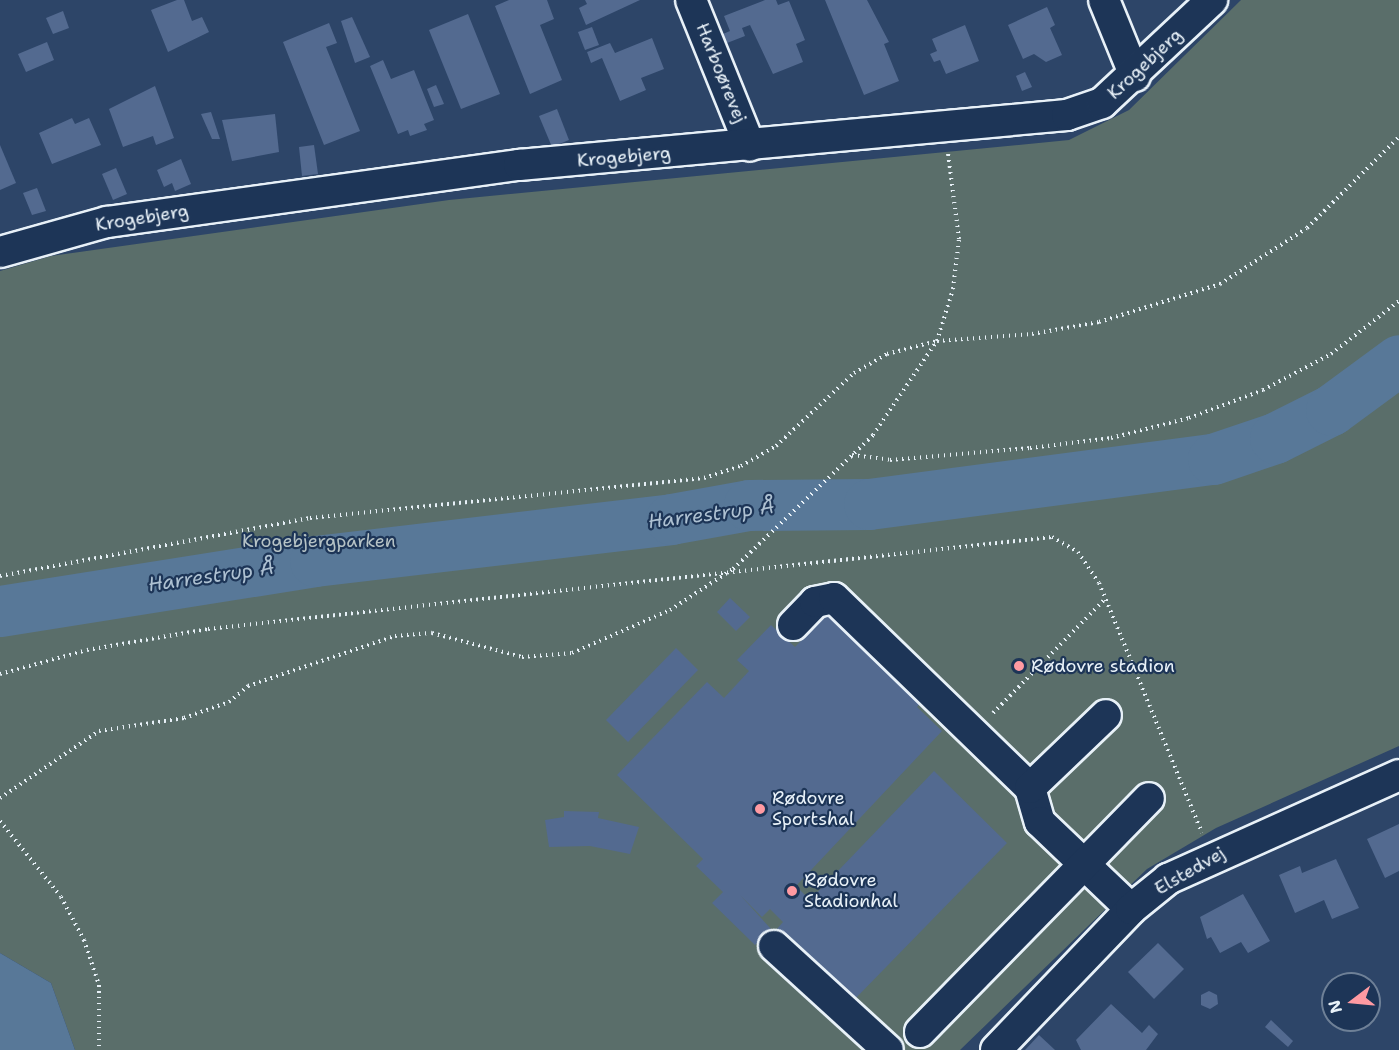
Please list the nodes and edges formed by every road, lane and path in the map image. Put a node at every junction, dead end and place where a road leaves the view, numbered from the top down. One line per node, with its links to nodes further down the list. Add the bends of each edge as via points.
1 (691, 0): 7 (street, Harboørevej)
2 (1104, 0): 4 (street)
3 (1212, 0): 4 (street, Krogebjerg)
4 (1135, 76): 5 (street, Krogebjerg, via 1102,103 1067,115)
5 (945, 128): 7 (street, Krogebjerg); 10 (path, via 959,239 953,289)
6 (1399, 136): 10 (path, via 1307,228 1220,284 1099,322 1032,334)
7 (750, 146): 8 (street, Krogebjerg, via 519,165 107,222)
8 (0, 252)
9 (1399, 301): 11 (path, via 1331,354 1263,390 1189,418 1111,438 1030,448 890,460)
10 (937, 340): 11 (path, via 873,435); 13 (path, via 888,354 854,374 776,446 741,466 704,478 310,518)
11 (852, 455): 12 (path)
12 (733, 569): 14 (path, via 1052,537 1078,552); 16 (path, via 153,636); 21 (path, via 670,610 572,653 522,657 432,633 395,636 248,686 229,702 184,718 99,731)
13 (0, 576)
14 (1105, 599): 18 (path); 24 (path)
15 (793, 625): 18 (street, via 815,602 834,598)
16 (0, 674)
17 (1106, 715): 20 (street)
18 (974, 733): 20 (street)
19 (1399, 775): 24 (street, Elstedvej)
20 (1030, 788): 25 (street, via 1040,822)
21 (0, 798)
22 (1149, 798): 25 (street)
23 (0, 821): 29 (path, via 61,897 84,940 99,985)
24 (1211, 856): 26 (street, Elstedvej, via 1168,879)
25 (1084, 865): 26 (street); 28 (street)
26 (1131, 909): 31 (street, Elstedvej)
27 (774, 946): 30 (street)
28 (920, 1032)
29 (99, 1050)
30 (888, 1050)
31 (996, 1050)

